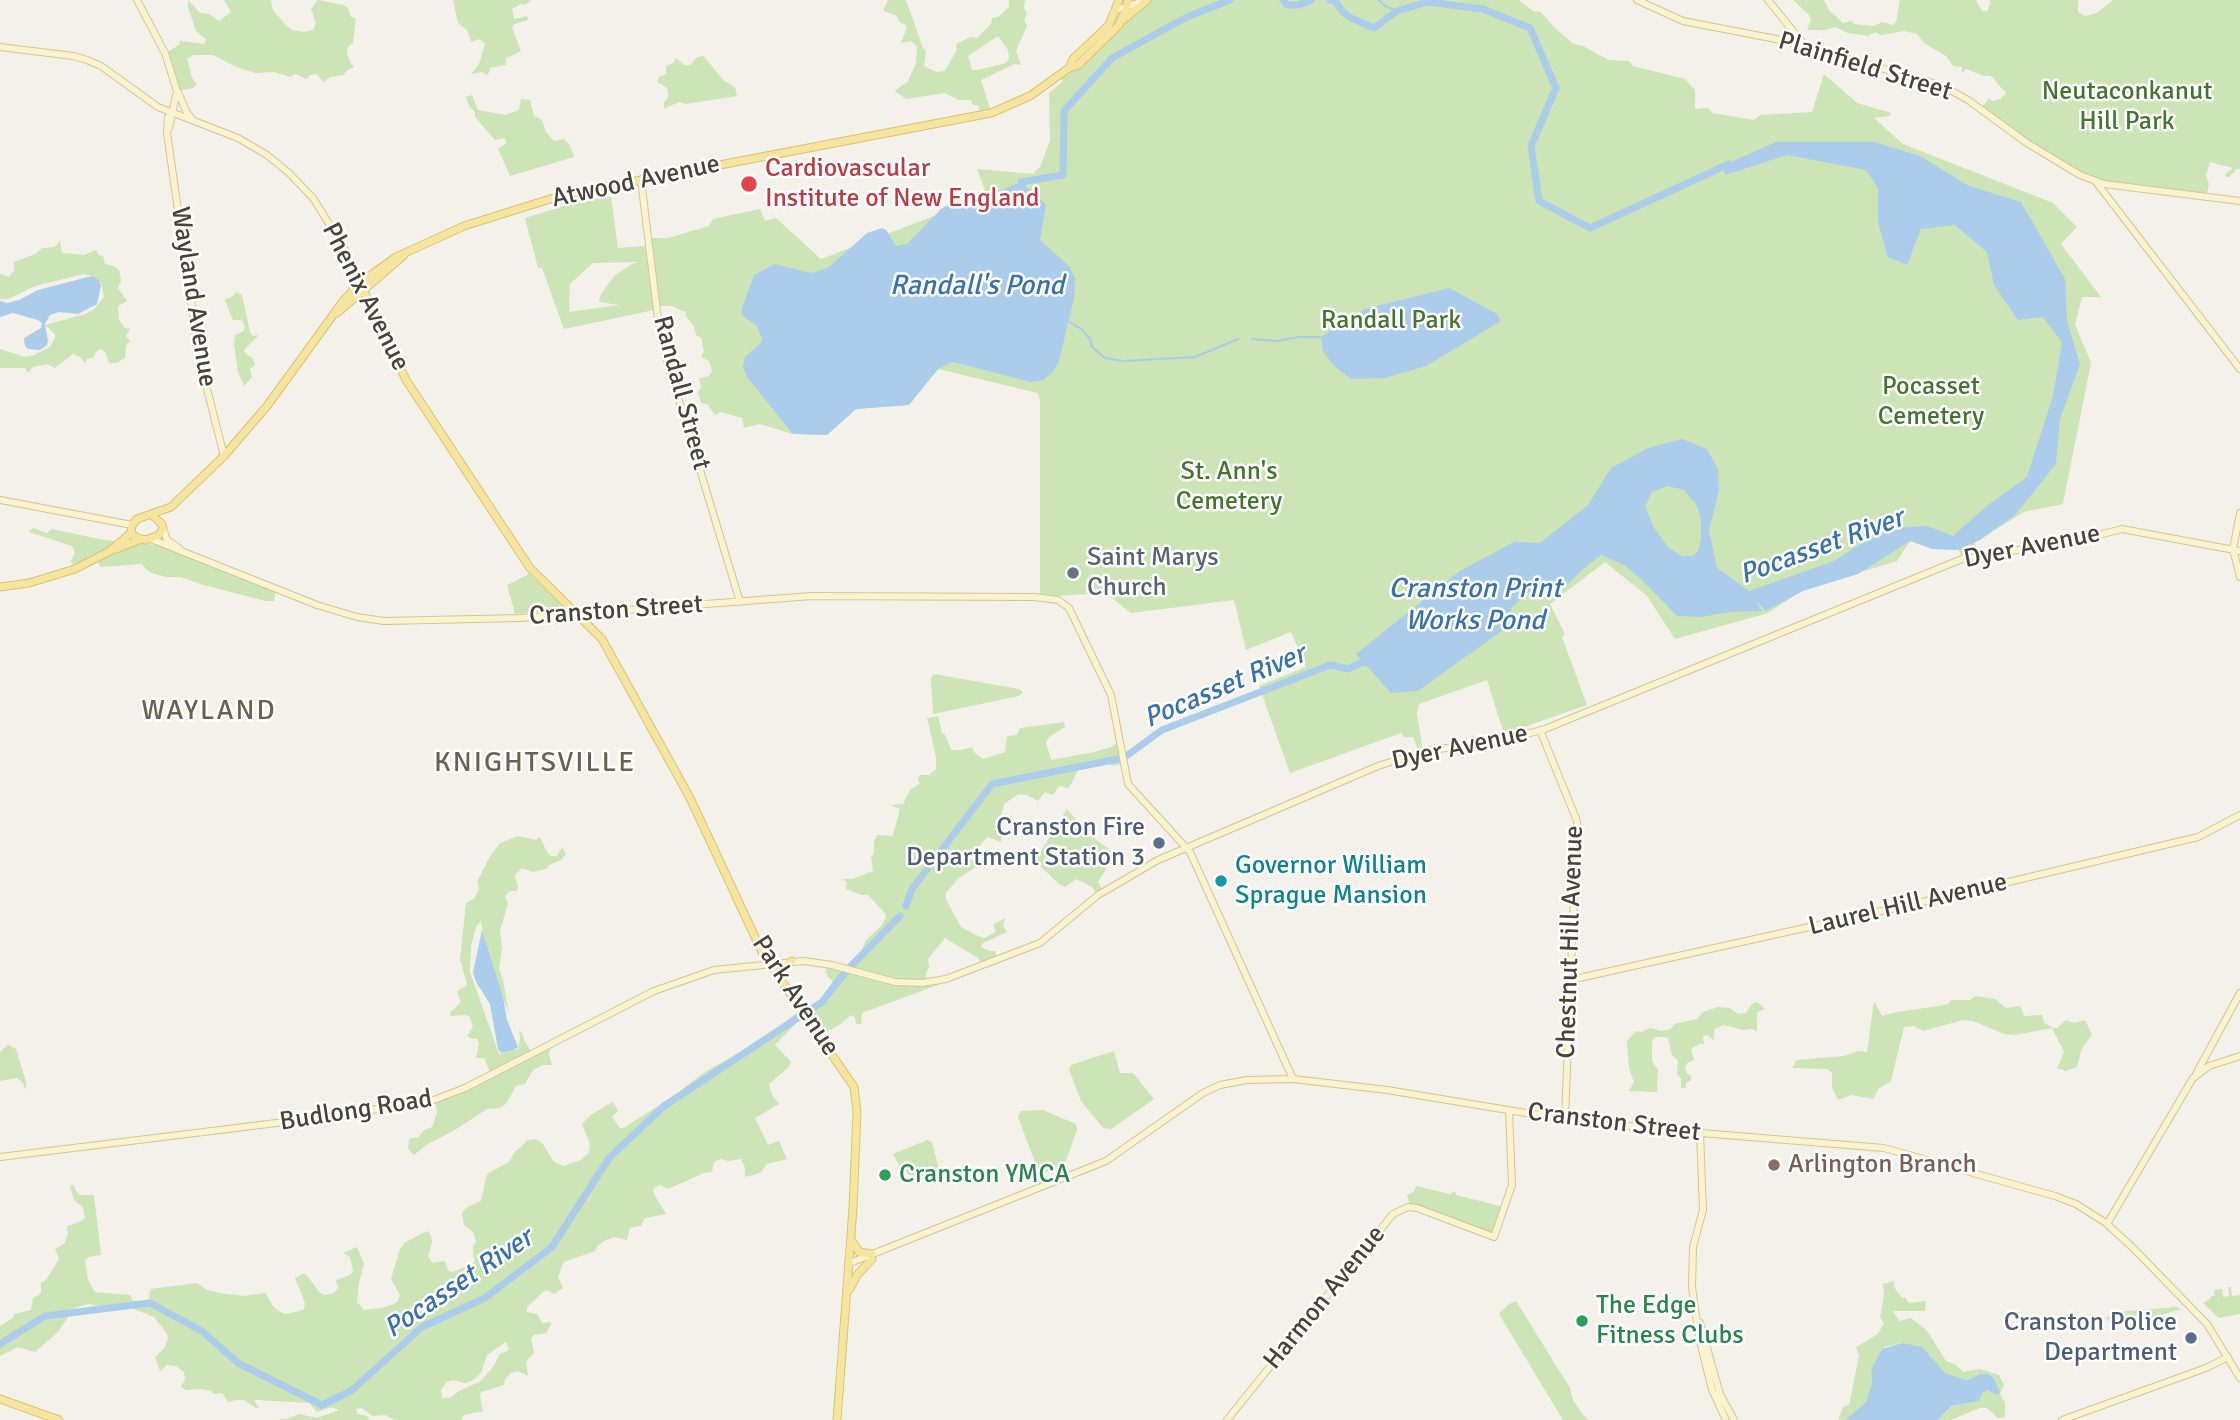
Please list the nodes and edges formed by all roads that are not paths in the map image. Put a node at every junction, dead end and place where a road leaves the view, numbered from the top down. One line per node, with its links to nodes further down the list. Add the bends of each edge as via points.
1 (137, 0): 13 (main road, via 165,53)
2 (1119, 0): 8 (main road, Atwood Avenue)
3 (1136, 0): 4 (main road)
4 (1145, 0): 7 (main road); 9 (main road)
5 (1637, 0): 11 (main road, Plainfield Street, via 1692,24)
6 (1768, 0): 11 (main road)
7 (1127, 4): 8 (main road); 9 (main road, Atwood Avenue)
8 (1116, 10): 12 (main road, Atwood Avenue, via 1109,25)
9 (1119, 25): 12 (main road, Atwood Avenue, via 1078,65)
10 (0, 47): 14 (main road, Phenix Avenue, via 87,60)
11 (1806, 47): 17 (main road, Plainfield Street, via 1950,90 2013,134)
12 (1069, 68): 16 (main road, Atwood Avenue, via 1030,96 977,117)
13 (177, 91): 14 (main road, Wayland Avenue); 15 (main road)
14 (173, 113): 15 (main road, Phenix Avenue); 21 (main road, Wayland Avenue, via 169,137 199,357)
15 (193, 120): 19 (main road, Phenix Avenue, via 238,138 289,173 325,216)
16 (641, 180): 19 (main road, Atwood Avenue, via 563,195 464,226 405,254); 35 (main road, Randall Street, via 667,361)
17 (2095, 181): 18 (main road, Plainfield Street); 20 (main road)
18 (2240, 201)
19 (361, 286): 21 (main road, Atwood Avenue); 36 (main road, Phenix Avenue, via 394,358 437,429 530,568)
20 (2240, 369)
21 (224, 456): 23 (main road, Atwood Avenue)
22 (0, 500): 27 (main road)
23 (171, 507): 25 (main road, Atwood Avenue); 26 (main road, Atwood Avenue)
24 (2240, 513): 31 (main road)
25 (152, 514): 26 (main road); 27 (main road, via 137,519)
26 (162, 526): 29 (main road, via 159,535); 32 (main road, Cranston Street, via 167,540)
27 (132, 529): 28 (main road); 30 (main road)
28 (141, 539): 29 (main road); 30 (main road)
29 (150, 540): 32 (main road, Cranston Street)
30 (114, 549): 34 (main road, via 63,573)
31 (2236, 550): 33 (main road); 37 (main road, Dyer Avenue, via 2122,529 1962,559)
32 (184, 551): 36 (main road, Cranston Street, via 317,605 368,619 480,620)
33 (2240, 577)
34 (0, 587)
35 (740, 602): 36 (main road, Cranston Street); 39 (main road, Cranston Street, via 812,596 1061,601 1069,608 1111,695 1130,788)
36 (577, 614): 41 (main road, Park Avenue, via 602,639 682,783)
37 (1540, 730): 39 (main road, Dyer Avenue, via 1514,739 1399,758); 42 (main road, Chestnut Hill Avenue, via 1577,821)
38 (2240, 815): 42 (main road, Laurel Hill Avenue, via 2197,837)
39 (1187, 847): 40 (main road, Dyer Avenue, via 1108,888 1044,940 961,975 930,982 895,982 812,961); 47 (main road)
40 (792, 961): 41 (main road, Dyer Avenue); 43 (main road, via 782,969)
41 (768, 963): 43 (main road, Park Avenue); 51 (main road, Budlong Road, via 670,984 431,1101)
42 (1570, 981): 49 (main road, Chestnut Hill Avenue)
43 (781, 982): 53 (main road, Park Avenue, via 849,1077 856,1097)
44 (2240, 993): 46 (main road)
45 (2240, 1056): 46 (main road, via 2209,1066)
46 (2193, 1078): 52 (main road)
47 (1293, 1079): 48 (main road, Cranston Street); 54 (main road, Cranston Street, via 1220,1085 1106,1161)
48 (1509, 1111): 49 (main road, Cranston Street); 64 (main road, Harmon Avenue, via 1512,1185 1494,1237 1408,1207 1393,1214)
49 (1565, 1118): 50 (main road, Cranston Street)
50 (1700, 1133): 52 (main road, Cranston Street, via 1890,1149 2055,1196); 58 (main road, via 1703,1210 1691,1279)
51 (0, 1157)
52 (2107, 1224): 57 (main road, Cranston Street, via 2188,1303)
53 (851, 1239): 54 (main road, via 859,1252); 55 (main road, Park Avenue)
54 (874, 1255): 55 (main road, Cranston Street); 56 (main road)
55 (850, 1263): 56 (main road, Park Avenue)
56 (846, 1296): 63 (main road, Park Avenue)
57 (2228, 1357): 59 (main road, Cranston Street); 67 (main road)
58 (1709, 1365): 65 (main road, via 1717,1403); 66 (main road)
59 (2240, 1378)
60 (0, 1399): 61 (main road)
61 (41, 1417): 62 (main road)
62 (59, 1420)
63 (837, 1420)
64 (1227, 1420)
65 (1726, 1420)
66 (1734, 1420)
67 (2062, 1420)

